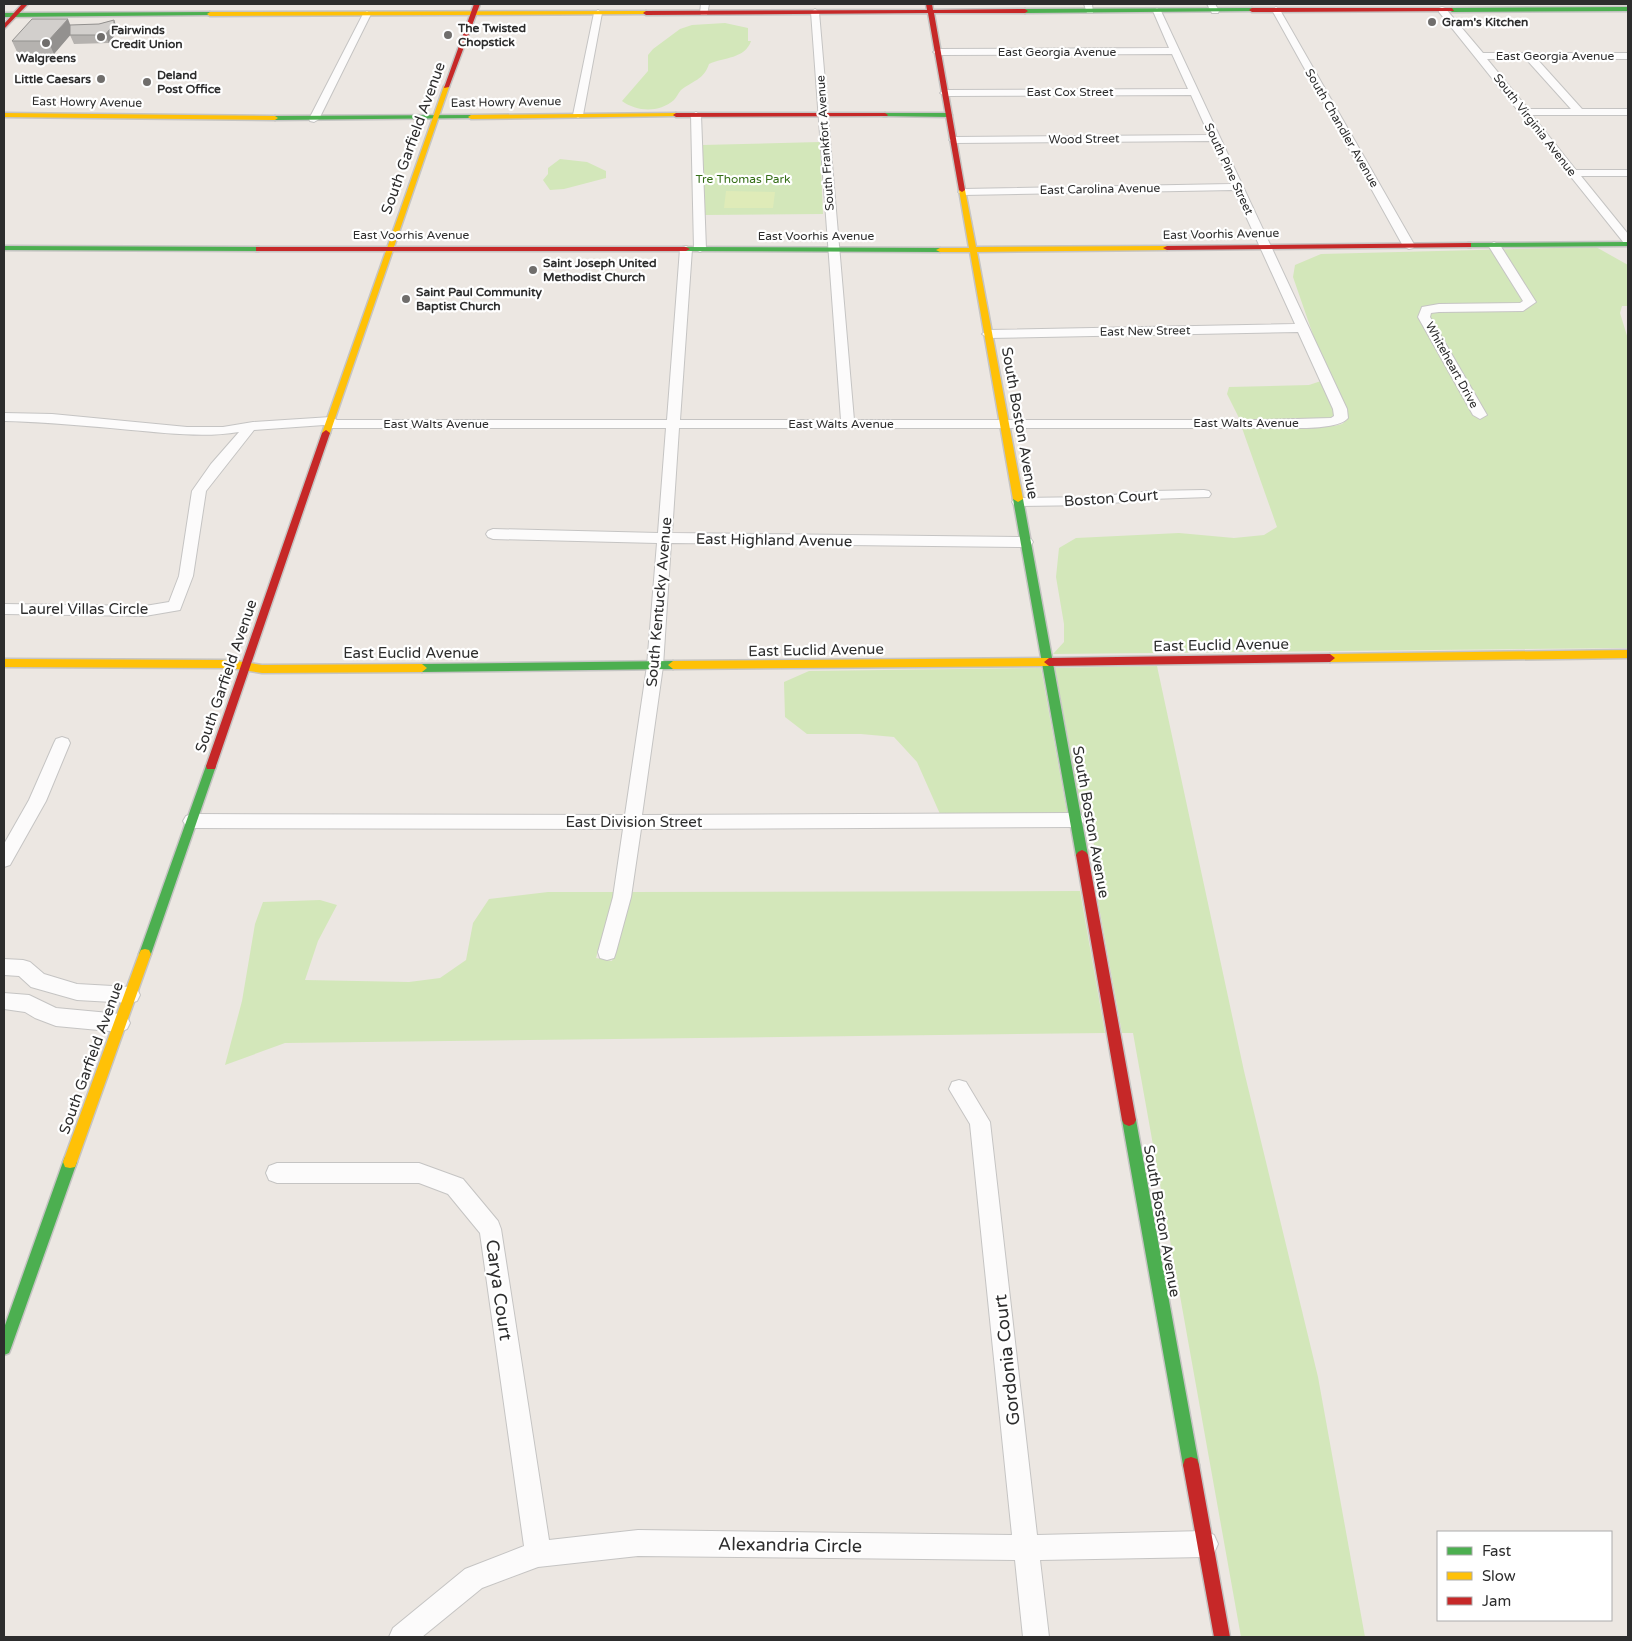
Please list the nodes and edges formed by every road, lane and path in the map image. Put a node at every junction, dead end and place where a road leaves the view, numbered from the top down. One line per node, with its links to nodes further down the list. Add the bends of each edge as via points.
1 (25, 4): 16 (street)
2 (1089, 7): 7 (street); 12 (street)
3 (1213, 7): 10 (street); 12 (street)
4 (1377, 7): 10 (street); 11 (street)
5 (1598, 7): 9 (street); 11 (street)
6 (704, 8): 13 (street); 14 (street)
7 (930, 8): 13 (street); 19 (street, South Boston Avenue)
8 (475, 9): 14 (street); 15 (street); 33 (street, South Garfield Avenue)
9 (1628, 9)
10 (1276, 10): 43 (street, South Chandler Avenue)
11 (1442, 10): 20 (street, South Virginia Avenue)
12 (1157, 11): 18 (street, South Pine Street)
13 (815, 12): 31 (street, South Frankfort Avenue)
14 (598, 13): 29 (street)
15 (367, 14): 16 (street); 34 (street)
16 (9, 15): 17 (street)
17 (4, 27)
18 (1175, 51): 19 (street, East Georgia Avenue); 23 (street, South Pine Street)
19 (938, 52): 24 (street, South Boston Avenue)
20 (1481, 56): 21 (street, East Georgia Avenue); 25 (street, South Virginia Avenue)
21 (1529, 56): 22 (street, East Georgia Avenue); 26 (street)
22 (1626, 58)
23 (1194, 92): 24 (street, East Cox Street); 35 (street, South Pine Street)
24 (946, 93): 32 (street, South Boston Avenue)
25 (1525, 112): 26 (street); 37 (street, South Virginia Avenue)
26 (1579, 112): 27 (street)
27 (1628, 112)
28 (4, 115): 34 (street, East Howry Avenue)
29 (578, 115): 30 (street, East Howry Avenue); 33 (street, East Howry Avenue)
30 (696, 115): 31 (street, East Howry Avenue); 47 (street, South Kentucky Avenue)
31 (823, 115): 32 (street, East Howry Avenue); 48 (street, South Frankfort Avenue)
32 (949, 115): 36 (street, South Boston Avenue)
33 (435, 117): 34 (street, East Howry Avenue); 46 (street, South Garfield Avenue)
34 (314, 119)
35 (1215, 138): 36 (street, Wood Street); 39 (street, South Pine Street)
36 (954, 140): 40 (street, South Boston Avenue)
37 (1572, 173): 38 (street); 41 (street, South Virginia Avenue)
38 (1628, 173)
39 (1237, 187): 40 (street, East Carolina Avenue); 44 (street, South Pine Street)
40 (963, 192): 49 (street, South Boston Avenue)
41 (1628, 242): 42 (street, East Voorhis Avenue)
42 (1494, 245): 43 (street, East Voorhis Avenue); 53 (street, Whiteheart Drive, via 1530,302 1523,307 1439,308 1426,310 1424,317)
43 (1409, 246): 44 (street, East Voorhis Avenue)
44 (1265, 247): 49 (street, East Voorhis Avenue); 50 (street, South Pine Street)
45 (4, 248): 46 (street, East Voorhis Avenue)
46 (390, 249): 47 (street, East Voorhis Avenue); 55 (street, South Garfield Avenue)
47 (693, 250): 48 (street, East Voorhis Avenue); 56 (street, South Kentucky Avenue)
48 (833, 250): 49 (street, East Voorhis Avenue); 57 (street, South Frankfort Avenue)
49 (974, 250): 51 (street, South Boston Avenue)
50 (1302, 328): 51 (street, East New Street); 52 (street, South Pine Street)
51 (988, 334): 58 (street, South Boston Avenue)
52 (1340, 409): 58 (street, East Walts Avenue, via 1341,418 1333,422)
53 (1480, 415)
54 (4, 417): 59 (street, via 52,418 188,431)
55 (330, 423): 56 (street, East Walts Avenue); 59 (street); 69 (street, South Garfield Avenue)
56 (672, 424): 57 (street, East Walts Avenue); 63 (street, South Kentucky Avenue)
57 (848, 424): 58 (street, East Walts Avenue)
58 (1005, 424): 61 (street, South Boston Avenue)
59 (249, 427): 65 (street, Laurel Villas Circle, via 199,491 186,576 174,606 145,611)
60 (1204, 494): 61 (street, Boston Court)
61 (1019, 502): 64 (street, South Boston Avenue)
62 (493, 534): 63 (street, East Highland Avenue)
63 (666, 538): 64 (street, East Highland Avenue); 70 (street, South Kentucky Avenue)
64 (1026, 542): 67 (street, South Boston Avenue)
65 (4, 609)
66 (1628, 654): 67 (street, East Euclid Avenue)
67 (1047, 662): 70 (street, East Euclid Avenue); 73 (street, South Boston Avenue)
68 (4, 663): 69 (street, East Euclid Avenue)
69 (245, 666): 70 (street, East Euclid Avenue, via 262,669); 72 (street, South Garfield Avenue)
70 (656, 666): 74 (street, South Kentucky Avenue)
71 (62, 743): 75 (street)
72 (192, 820): 74 (street, East Division Street); 78 (street, South Garfield Avenue)
73 (1075, 820): 74 (street, East Division Street); 84 (street, South Boston Avenue)
74 (633, 822): 76 (street, South Kentucky Avenue, via 622,897)
75 (4, 860)
76 (607, 952)
77 (4, 967): 78 (street, via 22,968 38,981 77,992)
78 (130, 995): 80 (street, South Garfield Avenue)
79 (4, 1001): 80 (street, via 29,1004 56,1017)
80 (120, 1023): 83 (street, South Garfield Avenue)
81 (959, 1088): 85 (street, Gordonia Court, via 980,1122)
82 (277, 1173): 86 (street, Carya Court, via 419,1173 455,1186 490,1229)
83 (4, 1348)
84 (1205, 1544): 85 (street, Alexandria Circle); 89 (street, South Boston Avenue)
85 (1027, 1548): 86 (street, Alexandria Circle, via 638,1543); 88 (street, Gordonia Court)
86 (538, 1554): 87 (street, Alexandria Circle, via 474,1578)
87 (402, 1637)
88 (1036, 1637)
89 (1222, 1637)

